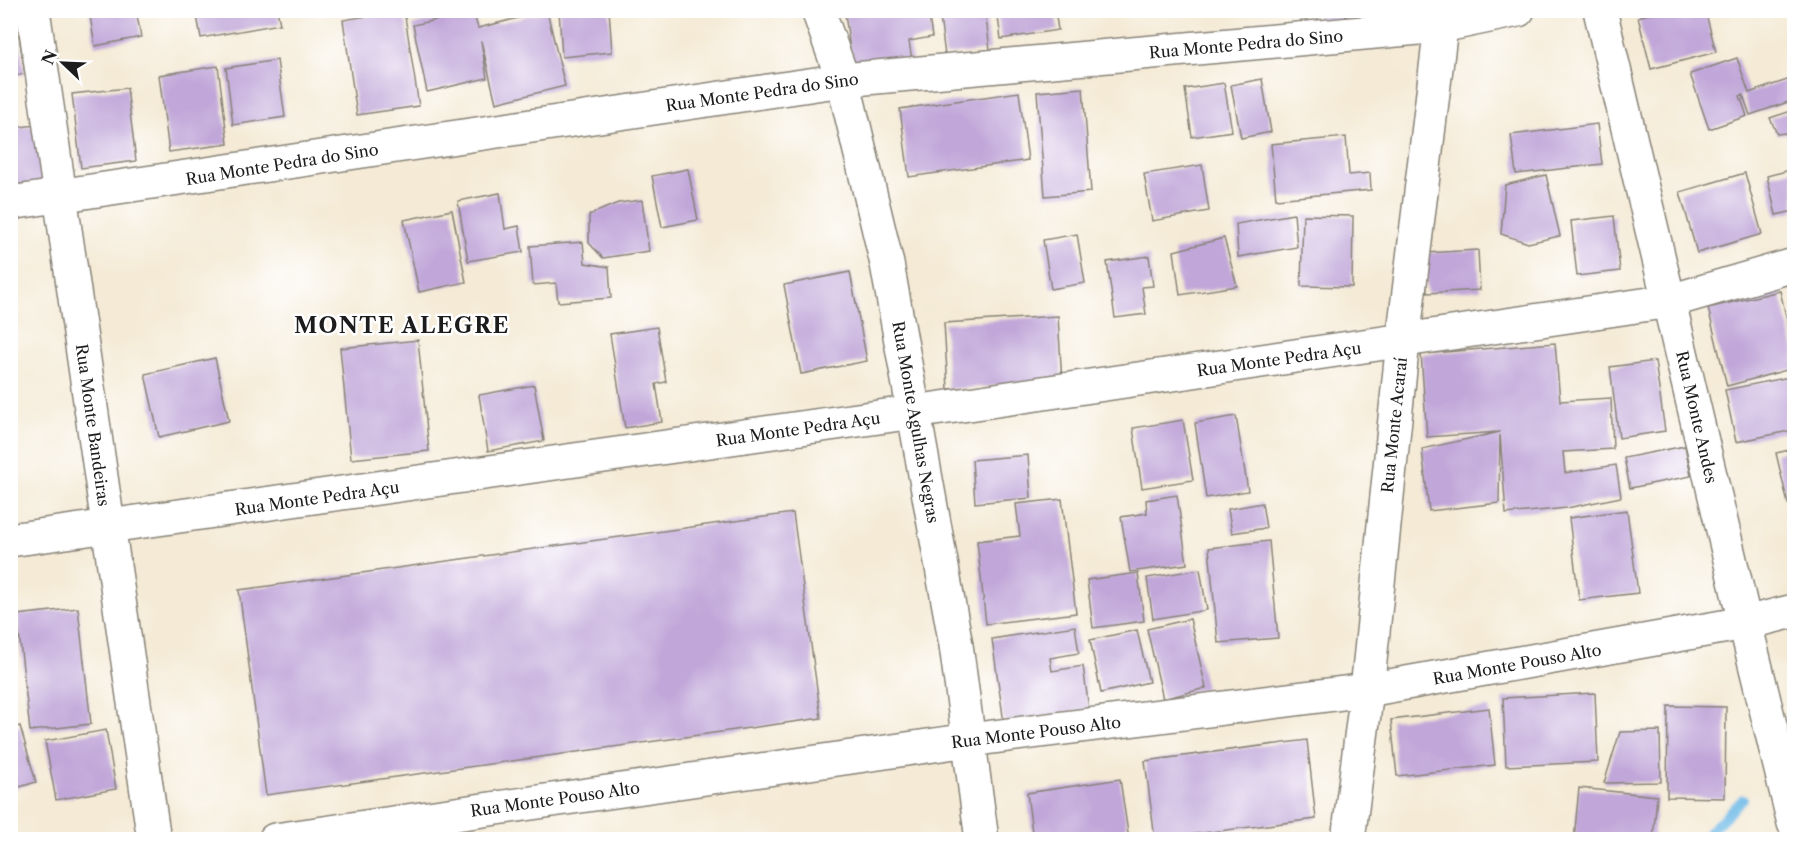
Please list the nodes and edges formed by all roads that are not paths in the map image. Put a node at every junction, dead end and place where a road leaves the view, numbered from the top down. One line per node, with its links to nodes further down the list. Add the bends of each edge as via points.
1 (33, 10): 7 (street, Rua Monte Bandeiras)
2 (818, 10): 6 (street, Rua Monte Agulhas Negras)
3 (1518, 10): 5 (street, Rua Monte Pedra do Sino)
4 (1600, 10): 10 (street, Rua Monte Andes)
5 (1442, 18): 6 (street, Rua Monte Pedra do Sino); 11 (street, Rua Monte Acaraí)
6 (843, 80): 7 (street, Rua Monte Pedra do Sino); 12 (street, Rua Monte Agulhas Negras, via 887,264)
7 (59, 195): 8 (street, Rua Monte Pedra do Sino); 13 (street, Rua Monte Bandeiras)
8 (10, 203)
9 (1794, 265): 10 (street, Rua Monte Pedra Açu)
10 (1670, 301): 11 (street, Rua Monte Pedra Açu); 16 (street, Rua Monte Andes)
11 (1403, 342): 12 (street, Rua Monte Pedra Açu); 17 (street, Rua Monte Acaraí)
12 (914, 412): 13 (street, Rua Monte Pedra Açu); 18 (street, Rua Monte Agulhas Negras)
13 (108, 528): 14 (street, Rua Monte Pedra Açu); 20 (street, Rua Monte Bandeiras)
14 (10, 540)
15 (1794, 611): 16 (street, Rua Monte Pouso Alto)
16 (1745, 623): 17 (street, Rua Monte Pouso Alto); 19 (street, Rua Monte Andes)
17 (1367, 690): 18 (street, Rua Monte Pouso Alto); 23 (street, Rua Monte Acaraí)
18 (969, 740): 21 (street, Rua Monte Pouso Alto); 22 (street, Rua Monte Agulhas Negras)
19 (1794, 824)
20 (154, 840)
21 (275, 840)
22 (982, 840)
23 (1348, 840)

